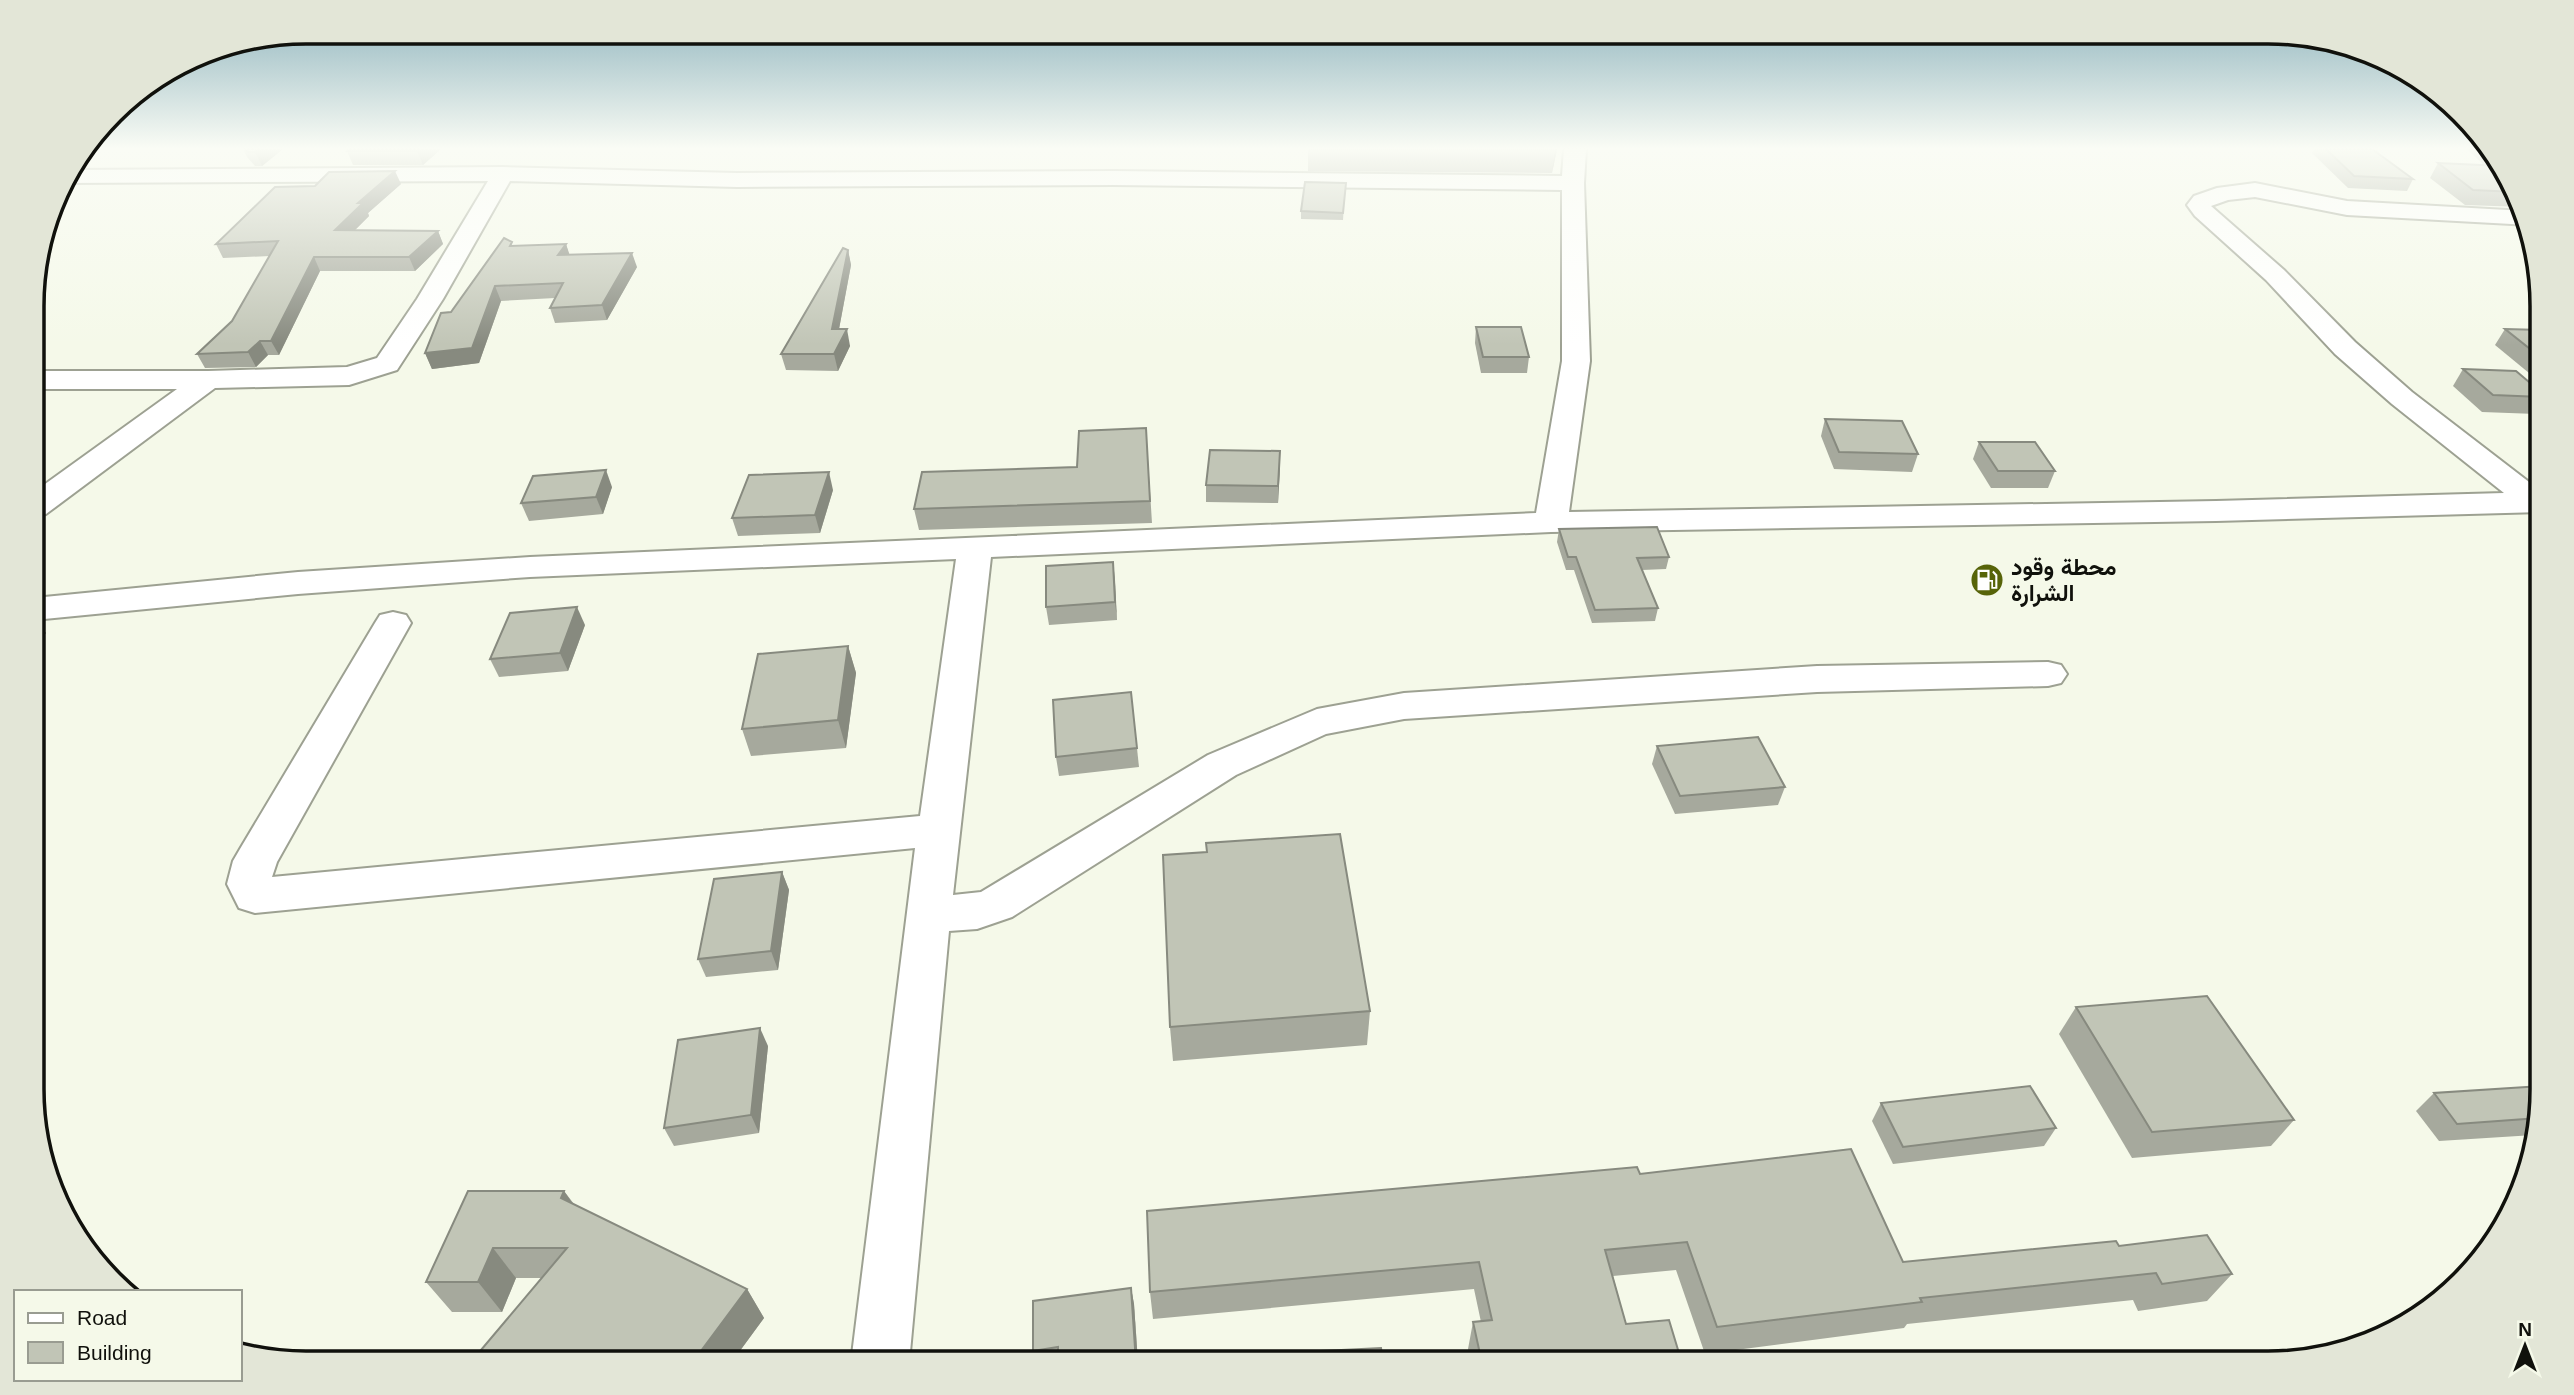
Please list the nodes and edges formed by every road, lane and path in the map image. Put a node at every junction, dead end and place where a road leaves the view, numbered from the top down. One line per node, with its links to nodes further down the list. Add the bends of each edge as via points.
1 (480, 214): 7 (street, via 387,364 349,376)
2 (1574, 214): 11 (street, via 1576,361)
3 (2206, 214): 8 (street, via 2275,275 2344,348)
4 (2447, 214): 5 (street)
5 (2515, 218)
6 (44, 380): 7 (street)
7 (208, 380): 9 (street)
8 (2530, 495)
9 (44, 500)
10 (2530, 502): 11 (street)
11 (1551, 522): 12 (street)
12 (975, 548): 13 (street, via 517,568 298,583); 16 (street)
13 (44, 608)
14 (393, 624): 16 (street, via 255,861 249,880 255,896)
15 (2048, 674): 17 (street, via 1817,679 1404,706 1317,722 1222,765 996,905)
16 (939, 830): 17 (street)
17 (928, 915): 18 (street)
18 (881, 1351)

